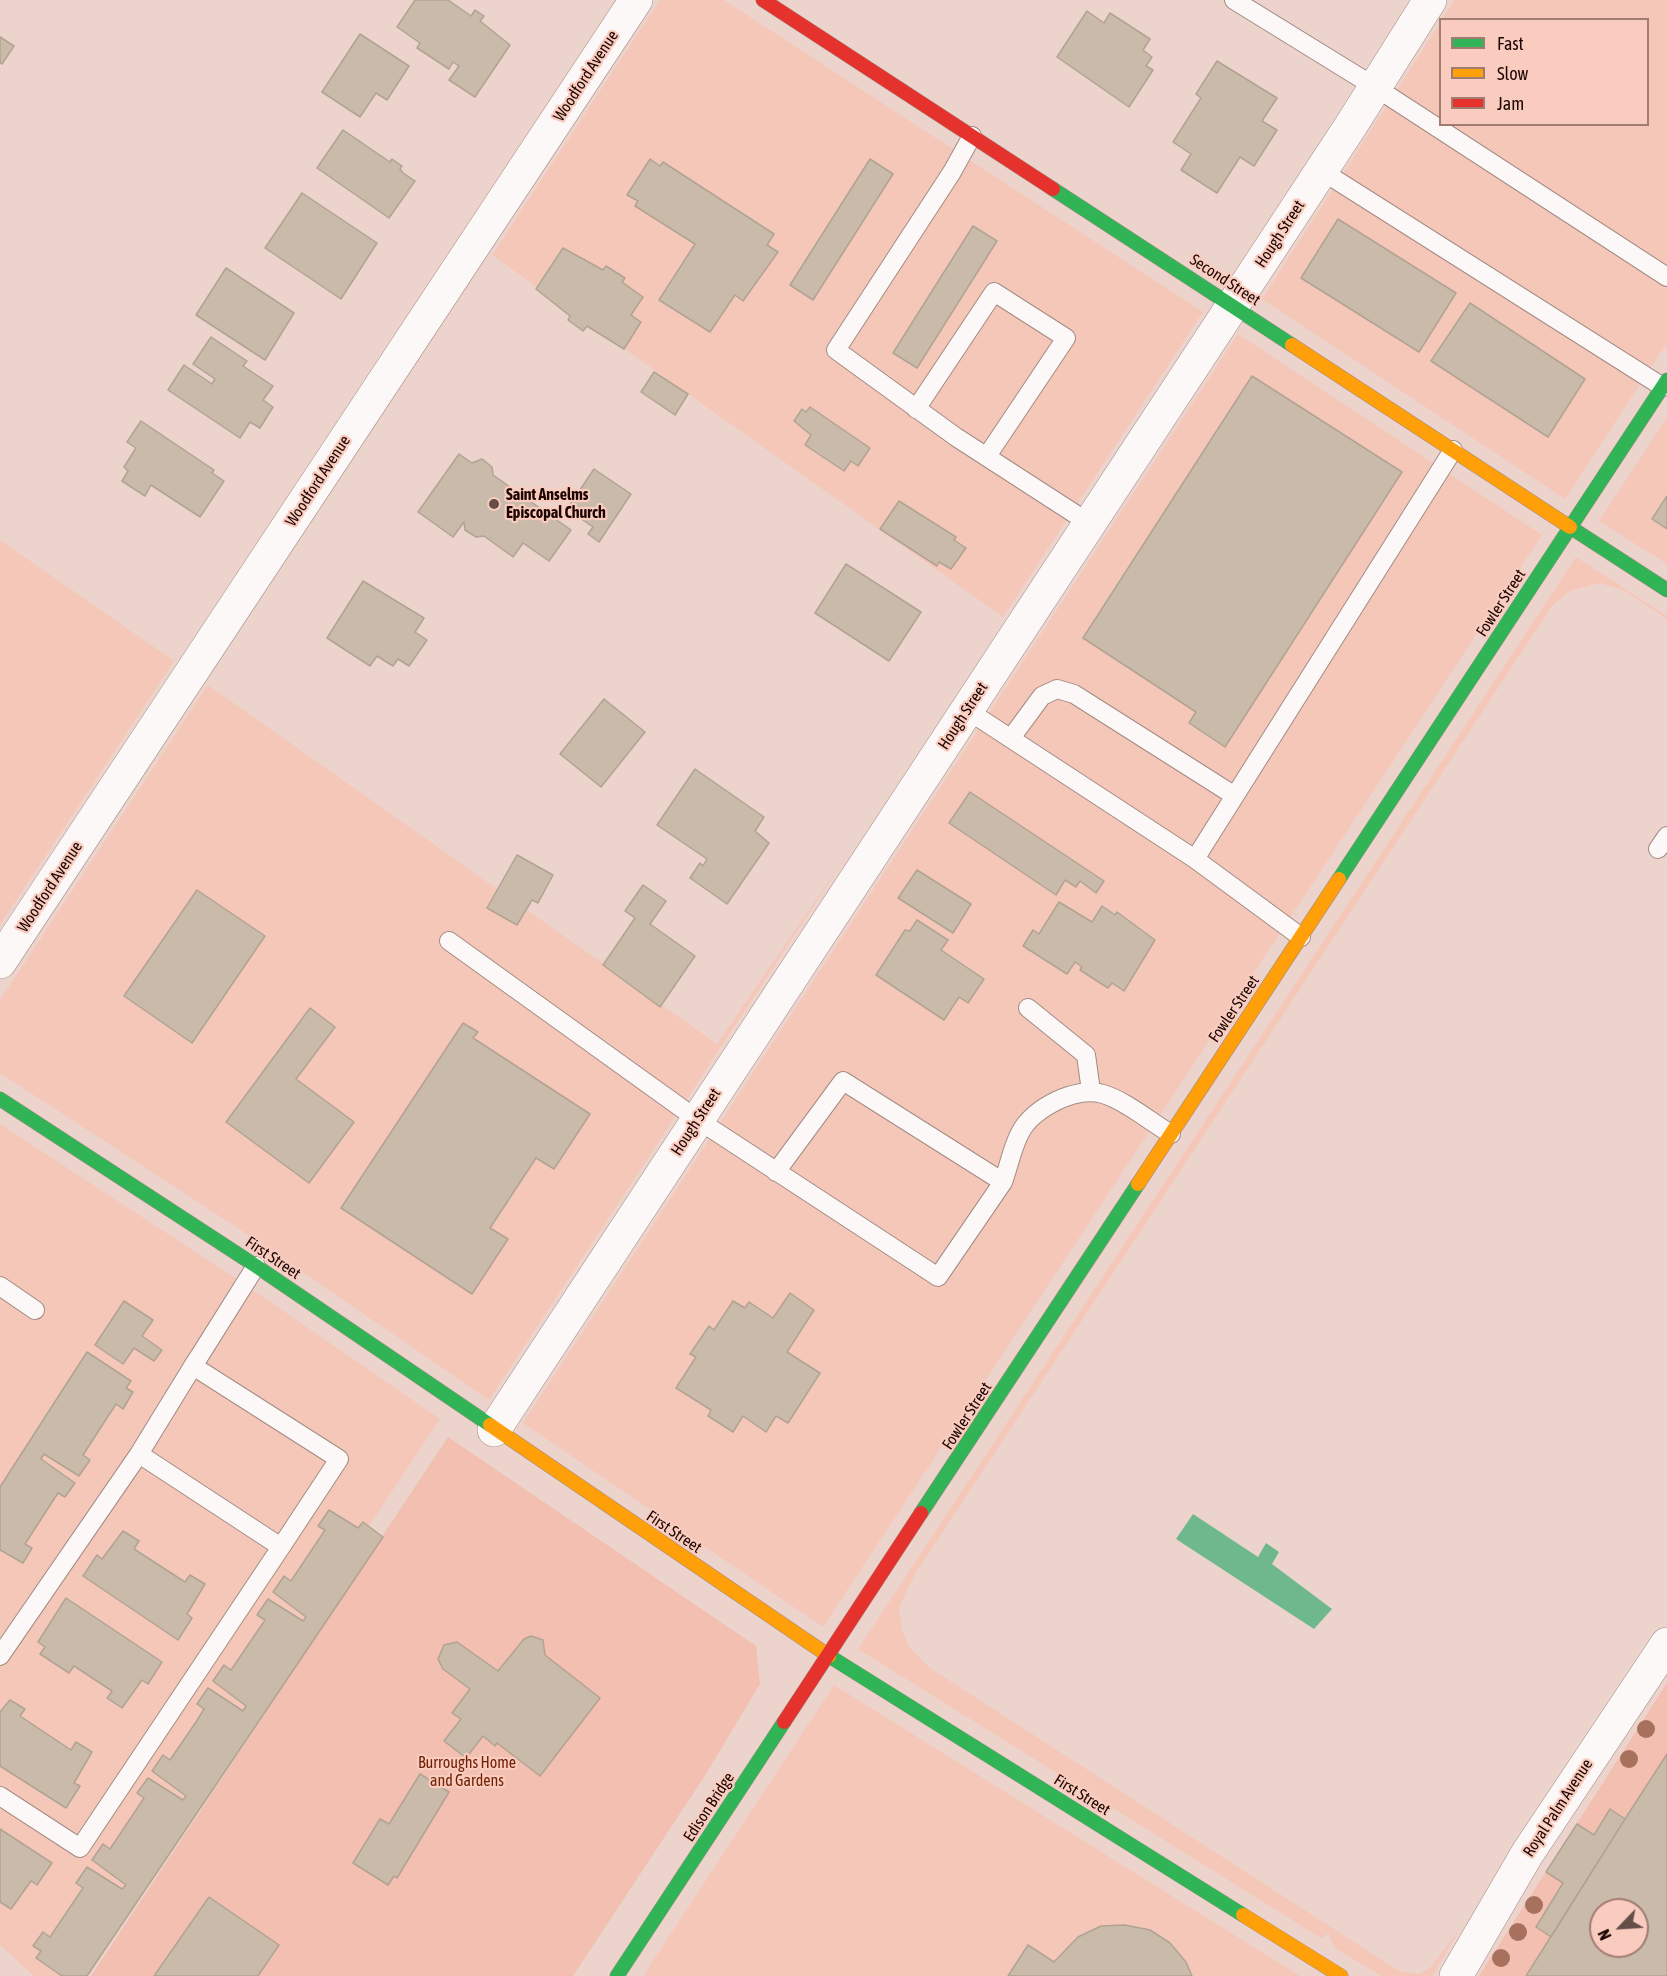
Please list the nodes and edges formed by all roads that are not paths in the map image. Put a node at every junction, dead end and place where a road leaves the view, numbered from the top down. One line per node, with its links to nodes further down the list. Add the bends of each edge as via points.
1 (636, 0): 23 (street, Woodford Avenue)
2 (763, 0): 6 (main road, Second Street)
3 (1234, 0): 5 (lane)
4 (1430, 0): 5 (street, Hough Street)
5 (1375, 87): 7 (street, Hough Street); 8 (lane)
6 (972, 136): 9 (main road, Second Street); 11 (lane, via 836,350)
7 (1322, 171): 9 (street, Hough Street); 10 (lane)
8 (1667, 278)
9 (1233, 305): 12 (main road, Second Street); 14 (street, Hough Street)
10 (1665, 384): 15 (main road, Fowler Street)
11 (916, 409): 13 (lane); 13 (lane, via 994,292 1066,338)
12 (1453, 450): 15 (main road, Second Street); 19 (lane)
13 (987, 456): 14 (lane)
14 (1089, 523): 17 (street, Hough Street)
15 (1570, 528): 16 (main road, Second Street); 21 (main road, Fowler Street)
16 (1667, 590)
17 (967, 710): 18 (lane); 27 (street, Hough Street)
18 (1011, 738): 19 (lane, via 1042,696 1057,689 1074,694); 20 (lane)
19 (1235, 796): 20 (lane)
20 (1195, 859): 21 (lane)
21 (1301, 937): 28 (main road, Fowler Street)
22 (449, 941): 27 (lane)
23 (0, 962)
24 (1028, 1008): 25 (lane, via 1086,1055)
25 (1091, 1091): 28 (lane, via 1106,1094); 30 (lane, via 1073,1094 1040,1111 1020,1132)
26 (0, 1099): 31 (main road, First Street)
27 (698, 1120): 29 (lane); 35 (street, Hough Street)
28 (1171, 1134): 40 (main road, Fowler Street)
29 (776, 1172): 30 (lane, via 843,1081); 30 (lane, via 938,1277)
30 (1003, 1182)
31 (256, 1266): 34 (lane); 35 (main road, First Street)
32 (0, 1286): 33 (lane)
33 (35, 1310)
34 (193, 1366): 36 (lane); 37 (lane, via 339,1460)
35 (494, 1430): 40 (main road, First Street)
36 (139, 1454): 37 (lane); 39 (lane)
37 (281, 1547): 41 (lane, via 80,1848)
38 (1667, 1644): 44 (street, Royal Palm Avenue, via 1527,1854)
39 (0, 1656)
40 (829, 1656): 42 (main road, First Street); 43 (main road, Edison Bridge)
41 (0, 1796)
42 (1328, 1971)
43 (617, 1976)
44 (1456, 1976)

